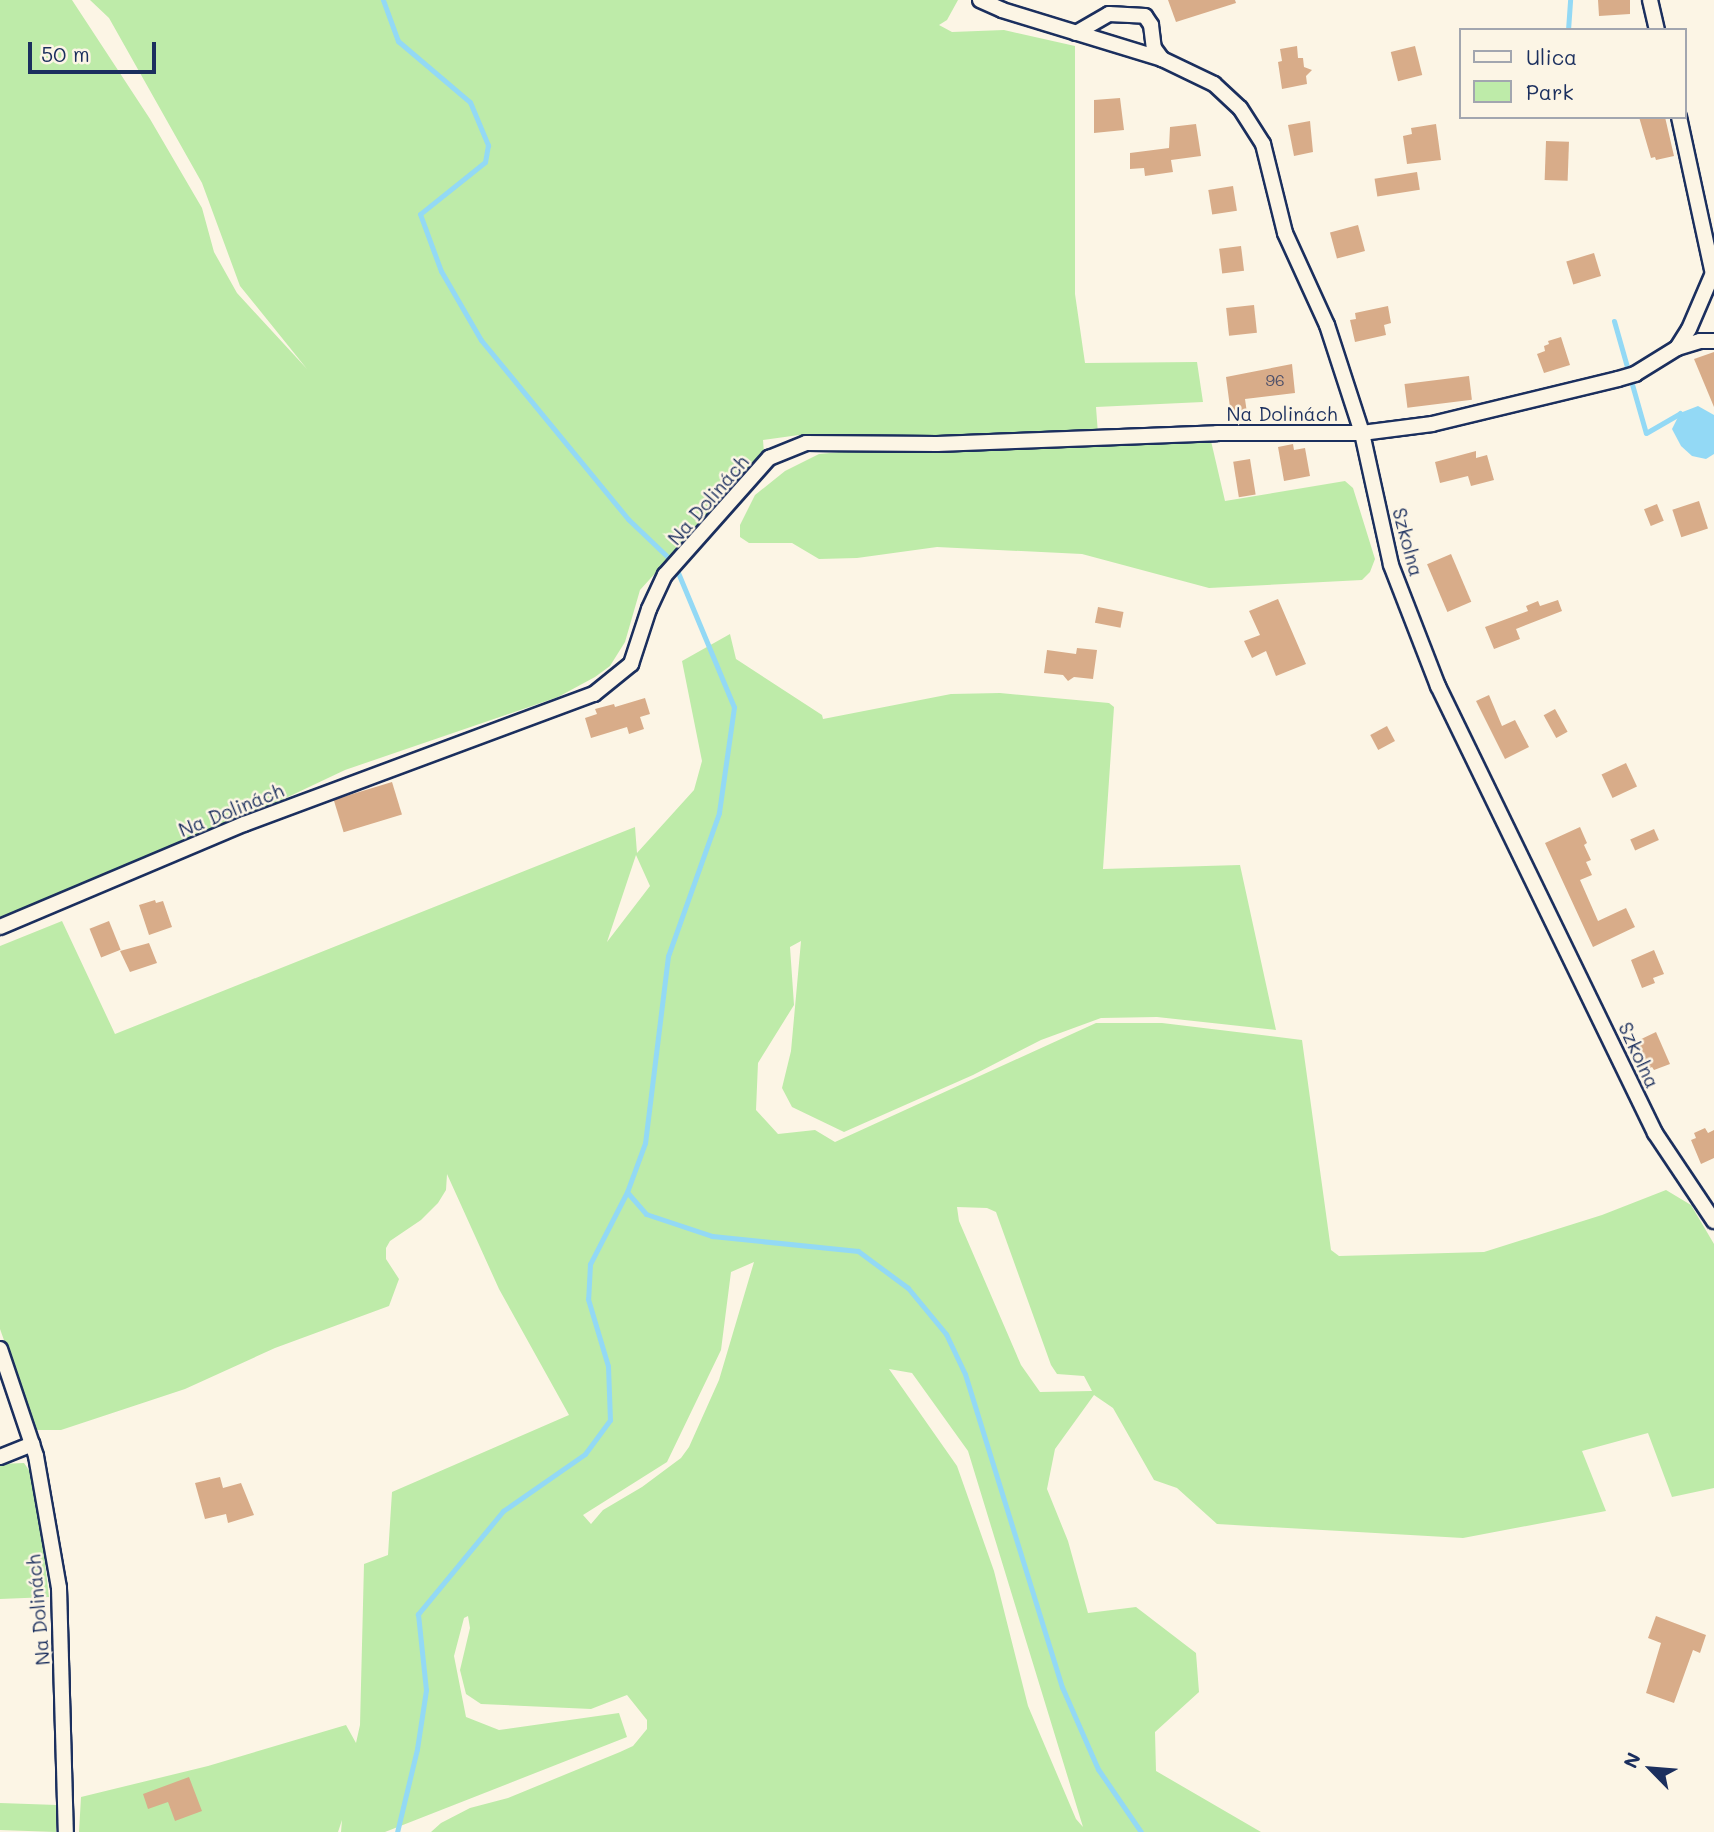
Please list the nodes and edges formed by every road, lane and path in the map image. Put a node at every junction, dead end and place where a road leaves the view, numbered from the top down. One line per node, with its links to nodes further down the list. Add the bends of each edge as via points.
1 (980, 0): 4 (street, Szkolna)
2 (1650, 0): 3 (street)
3 (1657, 28)
4 (1076, 33): 5 (street, Szkolna); 5 (street, via 1109,14 1145,16)
5 (1162, 60): 10 (street, Szkolna, via 1214,84 1240,108 1263,144 1285,233 1327,325)
6 (1679, 119): 7 (street)
7 (1713, 276): 9 (street)
8 (1714, 341): 9 (street, Na Dolinách)
9 (1676, 348): 10 (street, Na Dolinách, via 1635,374 1618,379 1432,424)
10 (1362, 433): 11 (street, Na Dolinách, via 806,443 769,458 665,575 631,664 594,694 244,824); 12 (street, Szkolna, via 1391,565 1438,686 1655,1133)
11 (0, 927)
12 (1714, 1221)
13 (0, 1349): 14 (street, Na Dolinách)
14 (32, 1444): 15 (street); 16 (street, Na Dolinách, via 59,1588)
15 (0, 1457)
16 (66, 1832)

